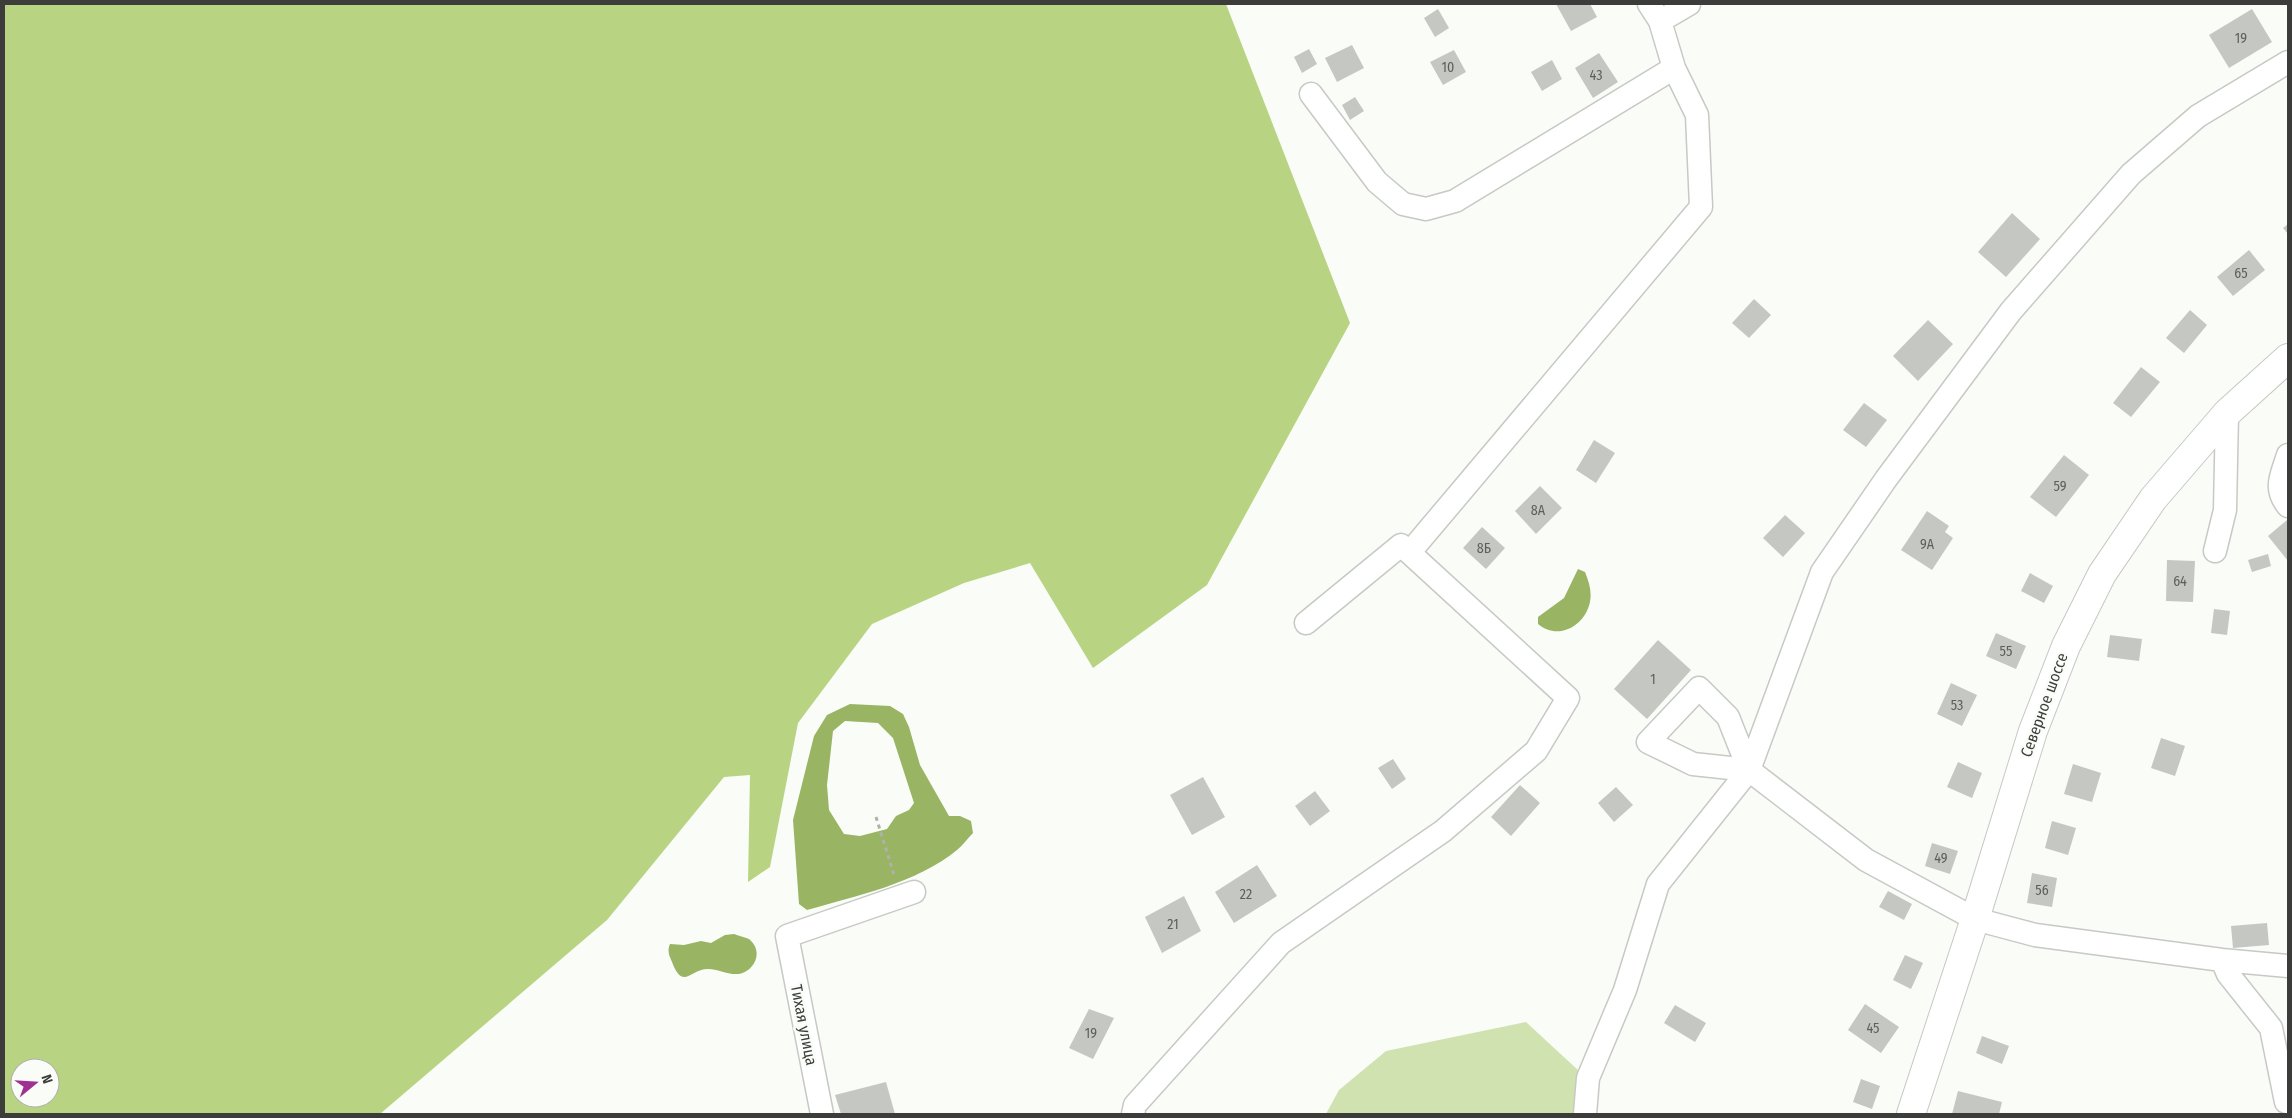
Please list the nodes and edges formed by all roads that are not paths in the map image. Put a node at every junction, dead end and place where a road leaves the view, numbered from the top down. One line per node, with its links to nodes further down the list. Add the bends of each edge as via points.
1 (1689, 4): 2 (street)
2 (1655, 12): 4 (street)
3 (2288, 62): 13 (street, via 2198,116 2131,174 2011,310 1886,479 1822,572)
4 (1674, 68): 5 (street, via 1454,201 1426,209 1403,204 1376,182); 11 (street, via 1696,115 1701,207)
5 (1311, 94)
6 (2288, 358): 7 (main road, Северное шоссе)
7 (2227, 413): 10 (street, via 2225,510); 15 (main road, Северное шоссе, via 2153,499 2102,574 2066,646 2033,731)
8 (2288, 455): 9 (street, via 2280,480 2280,497)
9 (2288, 506)
10 (2215, 551)
11 (1410, 552): 12 (street, via 1401,544); 20 (street, via 1568,698 1536,751 1443,831 1281,943 1135,1105)
12 (1306, 623)
13 (1750, 770): 15 (street, via 1866,860); 21 (street, via 1658,884 1625,990 1588,1078)
14 (907, 895): 19 (street, Тихая улица, via 787,936)
15 (1975, 919): 16 (street, via 2035,935); 22 (main road, Северное шоссе)
16 (2222, 960): 17 (street); 18 (street, via 2228,974 2271,1028)
17 (2288, 966)
18 (2288, 1102)
19 (822, 1114)
20 (1133, 1114)
21 (1586, 1114)
22 (1911, 1114)

